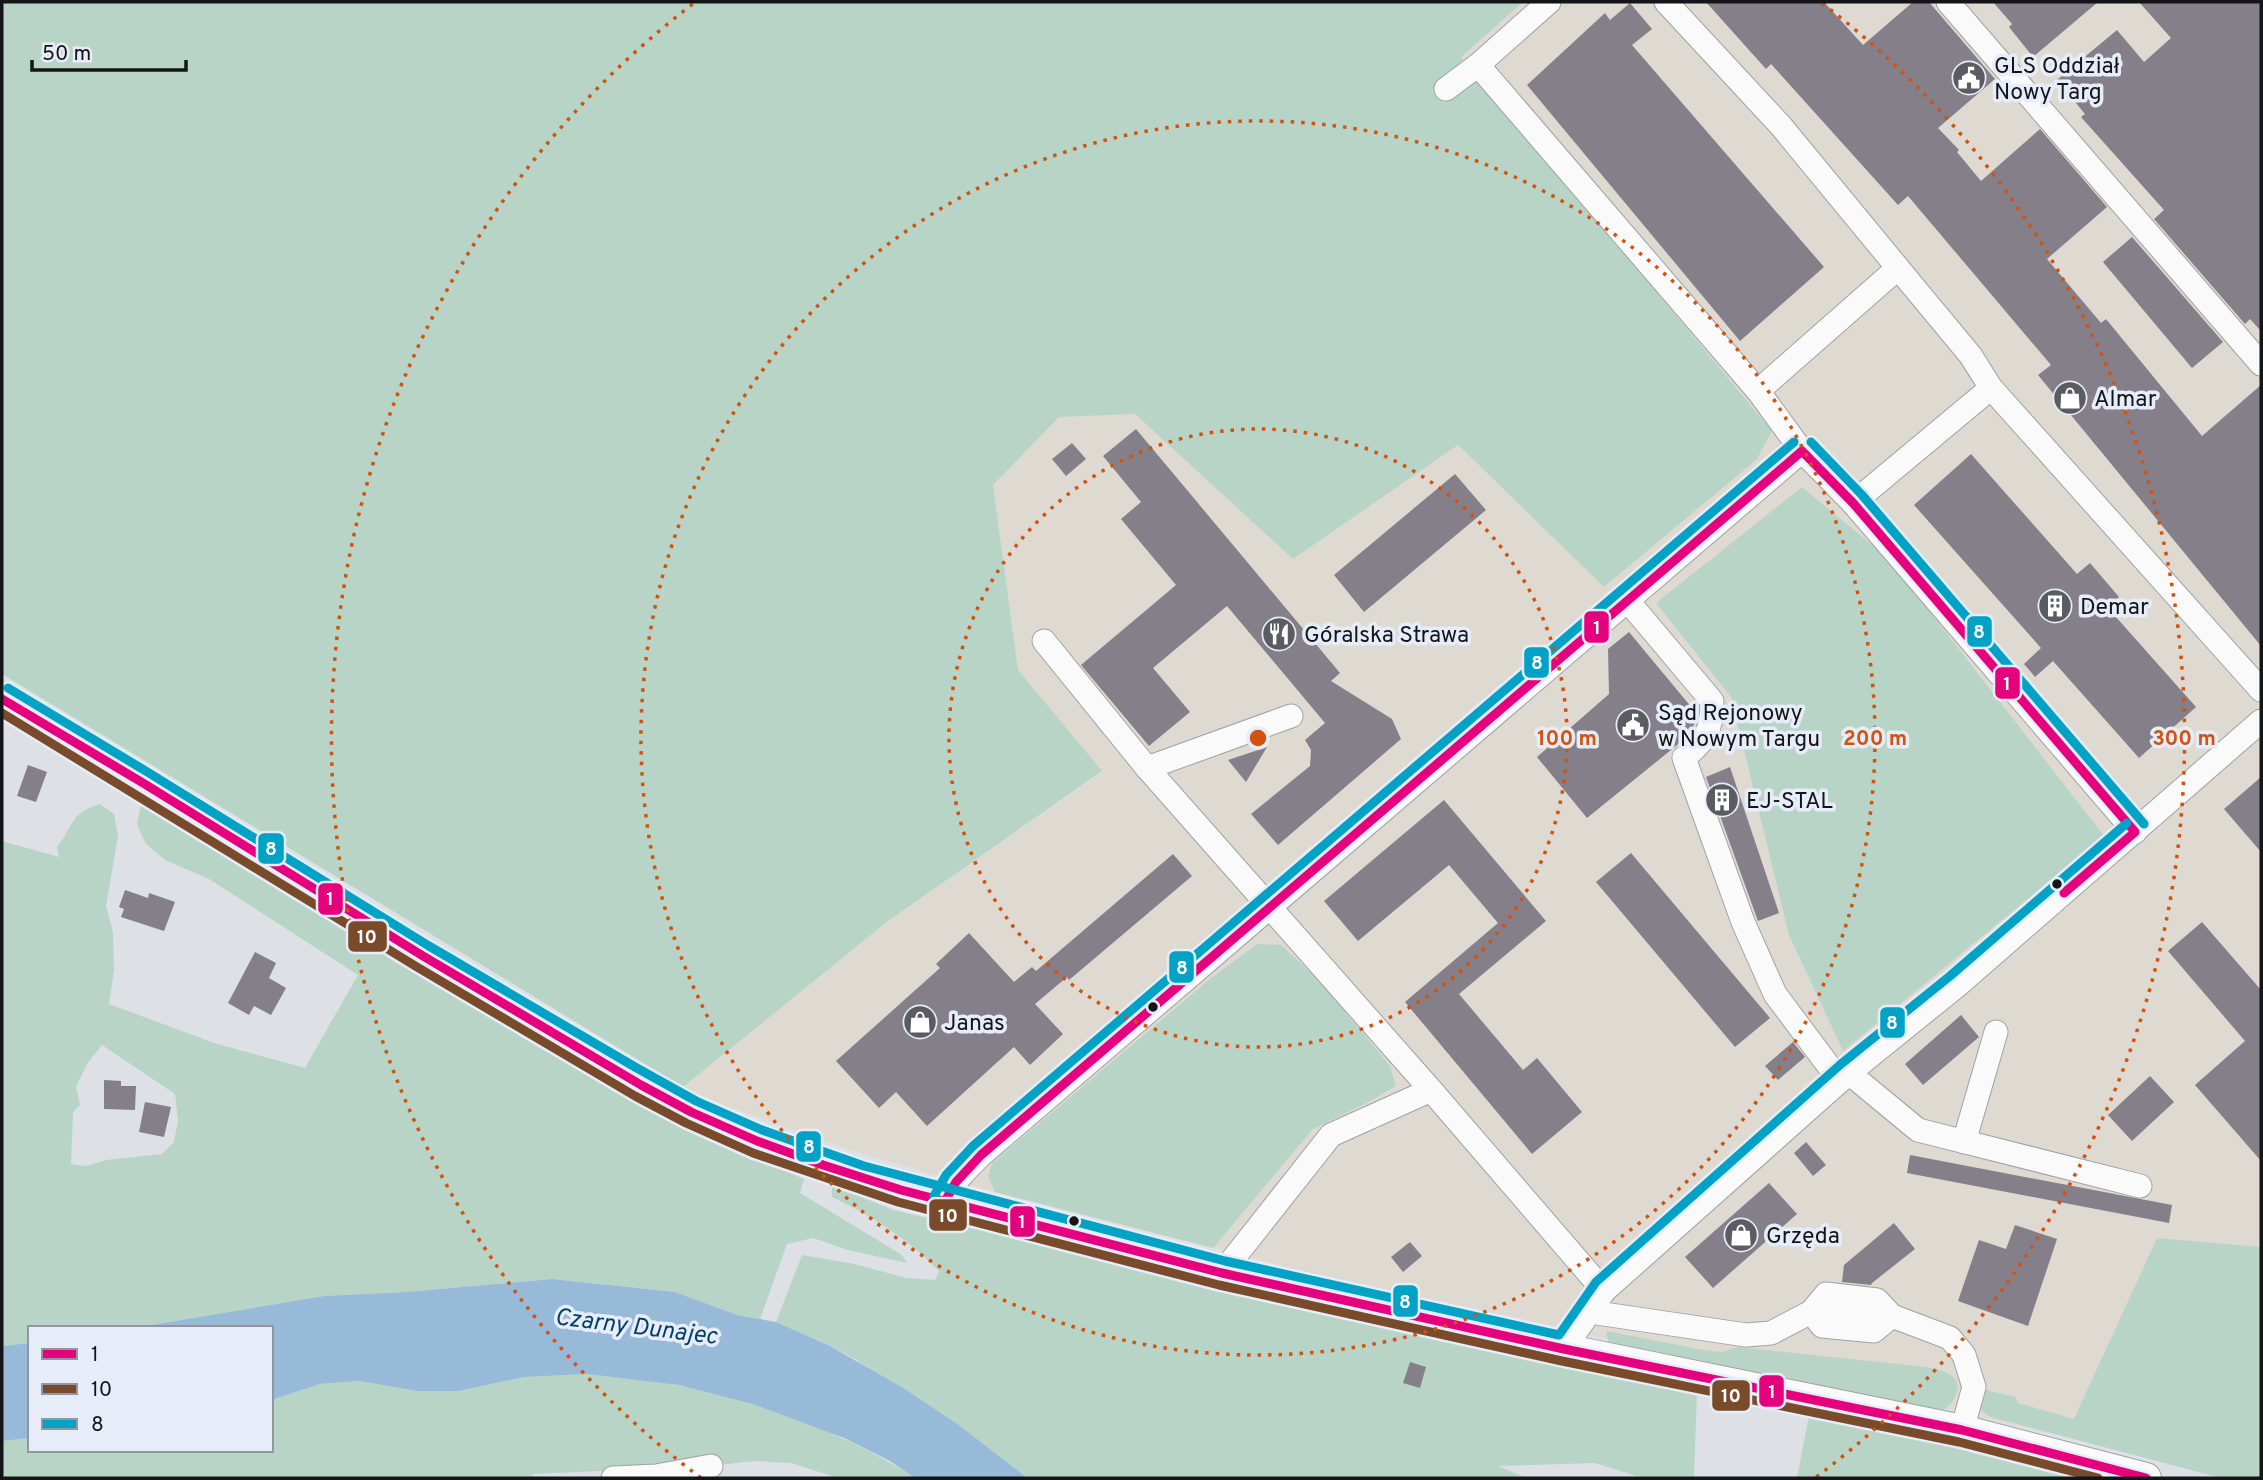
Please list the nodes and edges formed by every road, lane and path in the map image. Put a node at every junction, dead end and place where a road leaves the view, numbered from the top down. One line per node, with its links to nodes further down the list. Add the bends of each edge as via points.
1 (1549, 2): 4 (street)
2 (1666, 2): 6 (street, via 1781,126)
3 (1948, 2): 7 (street)
4 (1478, 65): 5 (street); 9 (street)
5 (1447, 89)
6 (1898, 268): 8 (street, via 1971,356); 9 (street)
7 (2261, 364)
8 (1991, 388): 11 (street); 14 (street)
9 (1758, 391): 10 (street)
10 (1802, 451): 11 (street); 12 (street)
11 (1853, 503): 19 (street)
12 (1627, 600): 20 (street); 22 (street, via 1712,701 1704,741 1684,758 1743,922 1775,994)
13 (1044, 641): 18 (street)
14 (2261, 690)
15 (2, 699): 26 (main road, via 423,956 691,1112 860,1178)
16 (1292, 716): 18 (street)
17 (2261, 721): 19 (street)
18 (1147, 768): 20 (street)
19 (2135, 832): 22 (street)
20 (1270, 907): 23 (street); 26 (street, via 981,1155 949,1191)
21 (1996, 1032): 24 (street)
22 (1844, 1077): 24 (street, via 1918,1130); 28 (street)
23 (1431, 1090): 27 (street, via 1331,1135); 28 (street)
24 (1964, 1142): 25 (street)
25 (2140, 1186)
26 (946, 1201): 27 (main road)
27 (1222, 1273): 32 (main road)
28 (1604, 1291): 29 (street)
29 (1590, 1312): 30 (street, via 1746,1335 1771,1333); 32 (street)
30 (1811, 1312): 31 (street, via 1822,1326 1874,1331); 31 (street, via 1826,1294 1877,1300)
31 (1892, 1316): 33 (street, via 1950,1338 1965,1354 1974,1387)
32 (1564, 1349): 33 (main road)
33 (1962, 1430): 36 (main road)
34 (711, 1466): 35 (street)
35 (614, 1478)
36 (2146, 1478)

